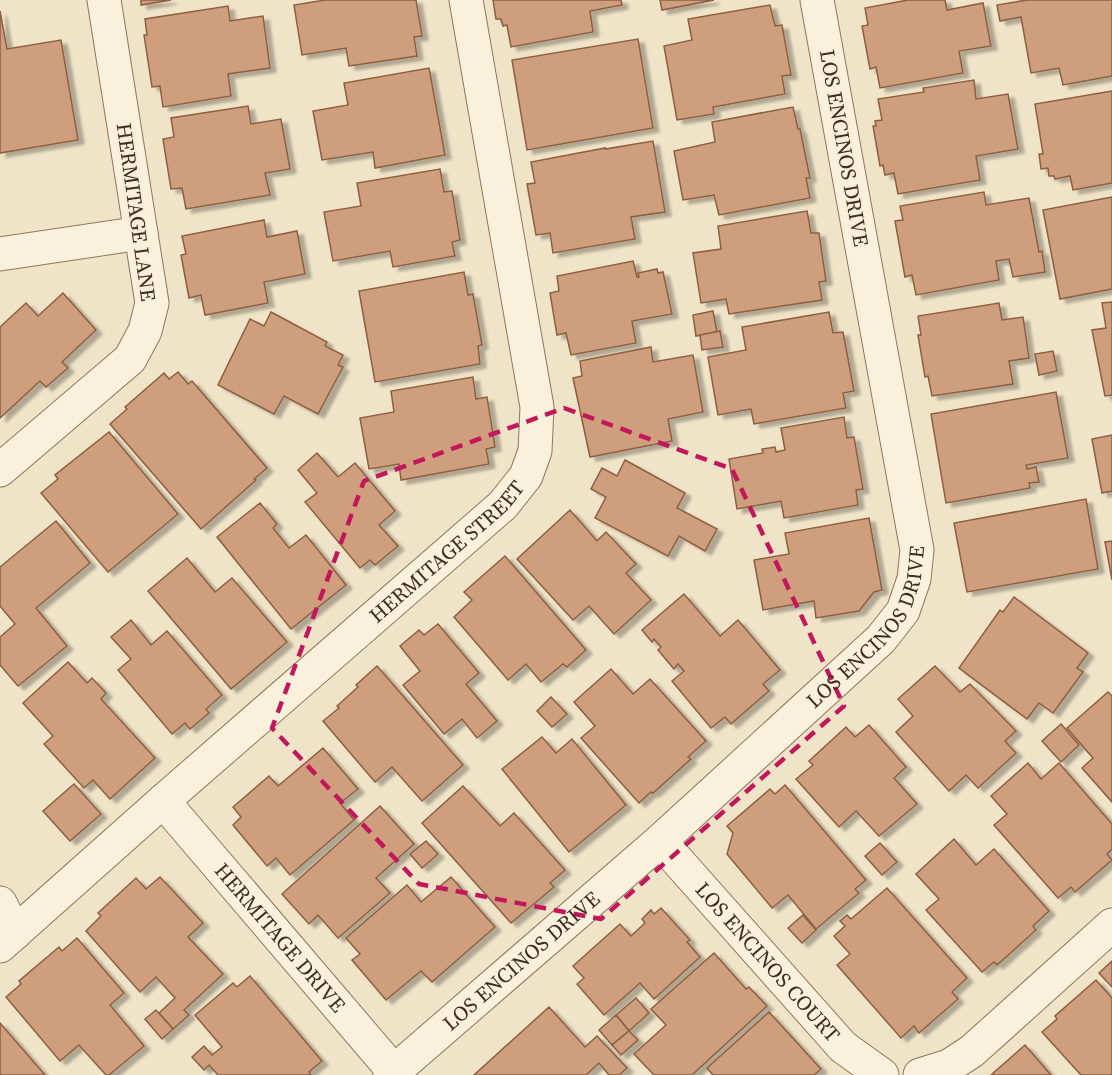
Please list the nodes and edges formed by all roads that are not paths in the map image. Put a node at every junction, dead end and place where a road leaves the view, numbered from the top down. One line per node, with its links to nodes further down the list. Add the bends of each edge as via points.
1 (104, 0): 4 (lane, HERMITAGE LANE)
2 (466, 0): 7 (lane, HERMITAGE STREET, via 537,407 535,452 526,476 502,505)
3 (817, 0): 8 (lane, LOS ENCINOS DRIVE, via 917,550 914,579 903,611 881,639)
4 (141, 233): 5 (lane); 6 (lane, HERMITAGE LANE, via 152,303 145,331 130,359)
5 (0, 254)
6 (0, 470)
7 (163, 801): 11 (lane, HERMITAGE STREET); 12 (lane, HERMITAGE DRIVE)
8 (660, 841): 12 (lane, LOS ENCINOS DRIVE); 13 (lane, LOS ENCINOS COURT, via 843,1047)
9 (0, 903): 11 (lane)
10 (1112, 925): 14 (lane, via 972,1051 949,1066)
11 (8, 939)
12 (393, 1074)
13 (882, 1075)
14 (920, 1075)

